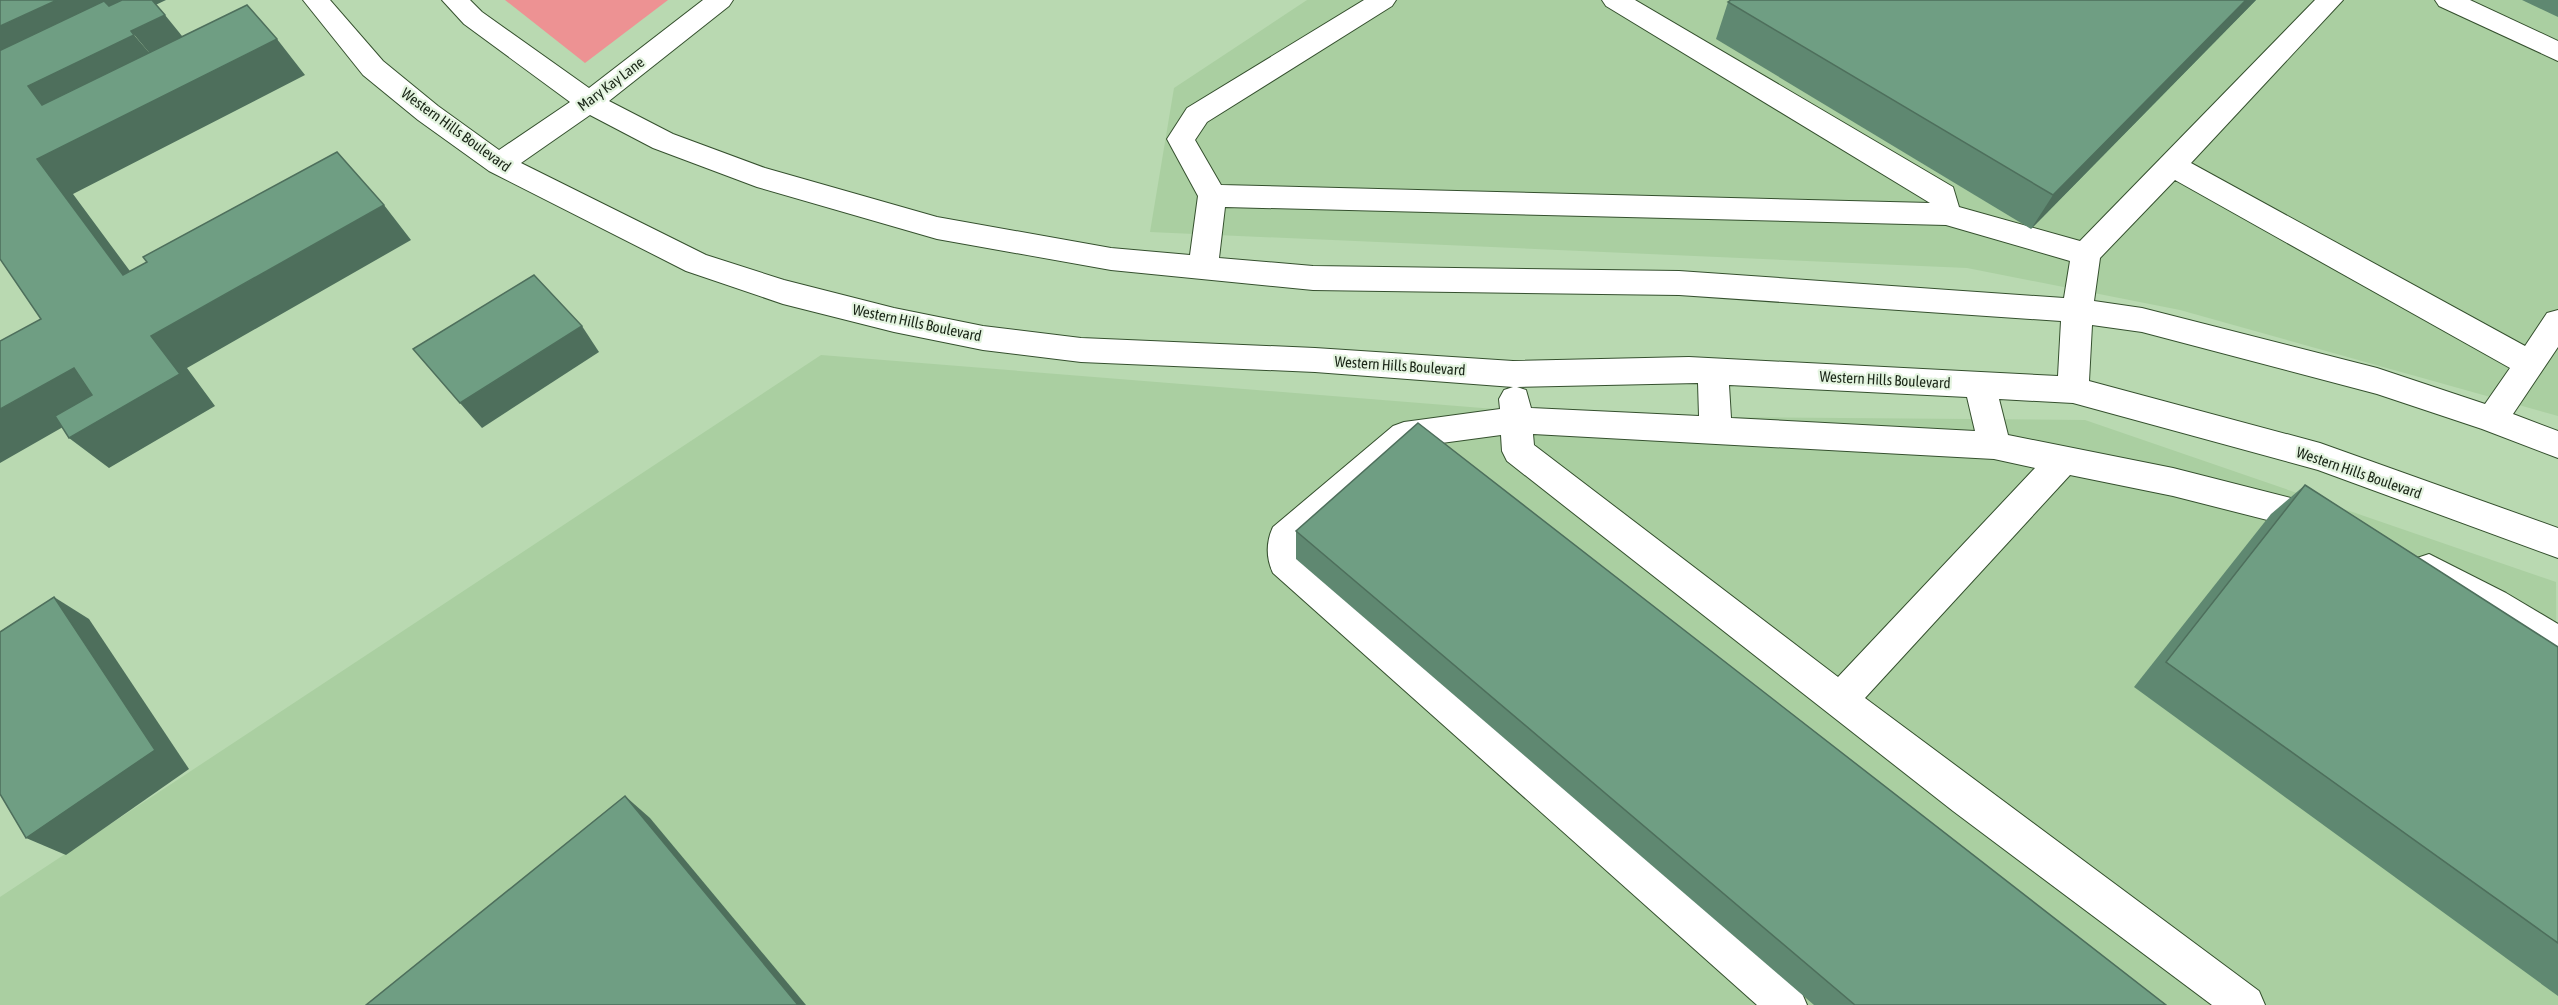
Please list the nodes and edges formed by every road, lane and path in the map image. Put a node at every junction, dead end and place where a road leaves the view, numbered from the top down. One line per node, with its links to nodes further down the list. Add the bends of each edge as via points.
1 (316, 0): 10 (street, Western Hills Boulevard, via 373,68 428,114)
2 (455, 0): 9 (street, via 472,18)
3 (720, 0): 9 (street, Mary Kay Lane)
4 (1383, 0): 12 (street, via 1197,115 1181,139)
5 (1615, 0): 13 (street, via 1943,195)
6 (2331, 0): 11 (street)
7 (2448, 0): 8 (street)
8 (2558, 52)
9 (589, 102): 10 (street, Mary Kay Lane); 15 (street, via 663,141 757,176 937,228 1111,259)
10 (499, 164): 20 (street, Western Hills Boulevard, via 696,263 783,292 939,329 1081,350)
11 (2172, 165): 14 (street); 18 (street)
12 (1212, 196): 13 (street); 15 (street)
13 (1946, 214): 14 (street)
14 (2086, 254): 16 (street)
15 (1203, 268): 16 (street, via 1312,278 1679,283)
16 (2077, 311): 22 (street); 23 (street, via 2142,320 2366,378)
17 (2558, 322): 18 (street)
18 (2529, 364): 23 (street)
19 (1713, 371): 20 (street, Western Hills Boulevard); 21 (street, Western Hills Boulevard); 25 (street)
20 (1513, 374): 24 (street)
21 (1980, 384): 22 (street, Western Hills Boulevard); 27 (street)
22 (2073, 390): 30 (street, Western Hills Boulevard, via 2320,457)
23 (2492, 419): 26 (street)
24 (1516, 420): 25 (street); 33 (street, via 1518,451); 34 (street, via 1404,435 1286,537 1285,562)
25 (1716, 430): 27 (street)
26 (2558, 445)
27 (1994, 446): 28 (street)
28 (2063, 460): 29 (street, via 2173,482); 33 (street)
29 (2350, 527)
30 (2558, 543)
31 (2402, 554): 32 (street, via 2494,604)
32 (2556, 632)
33 (1840, 700): 35 (street)
34 (1787, 1005)
35 (2245, 1005)

